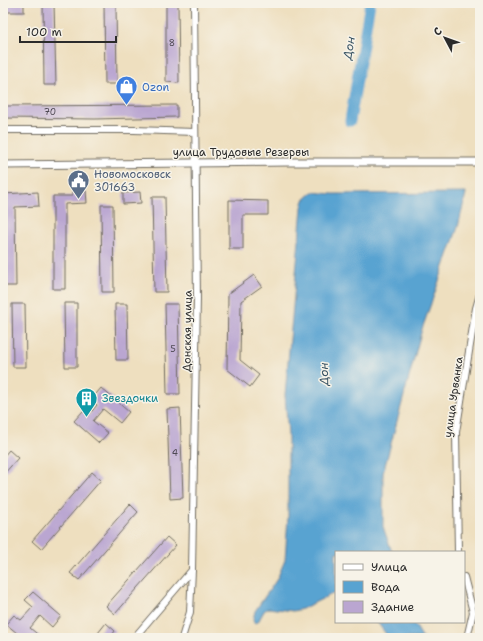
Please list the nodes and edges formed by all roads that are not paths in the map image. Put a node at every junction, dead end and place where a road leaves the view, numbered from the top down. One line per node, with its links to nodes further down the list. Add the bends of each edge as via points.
1 (194, 3): 3 (street, Донская улица)
2 (3, 130): 3 (street)
3 (195, 132): 5 (street, Донская улица)
4 (480, 162): 5 (street, улица Трудовые Резервы)
5 (197, 163): 6 (street, улица Трудовые Резервы); 9 (street, Донская улица, via 198,298)
6 (3, 165)
7 (480, 294): 8 (street, улица Урванка, via 456,432)
8 (458, 551)
9 (192, 570): 11 (street); 12 (street, Донская улица, via 190,612)
10 (465, 581): 13 (street, via 473,612)
11 (134, 638)
12 (182, 638)
13 (467, 638)

